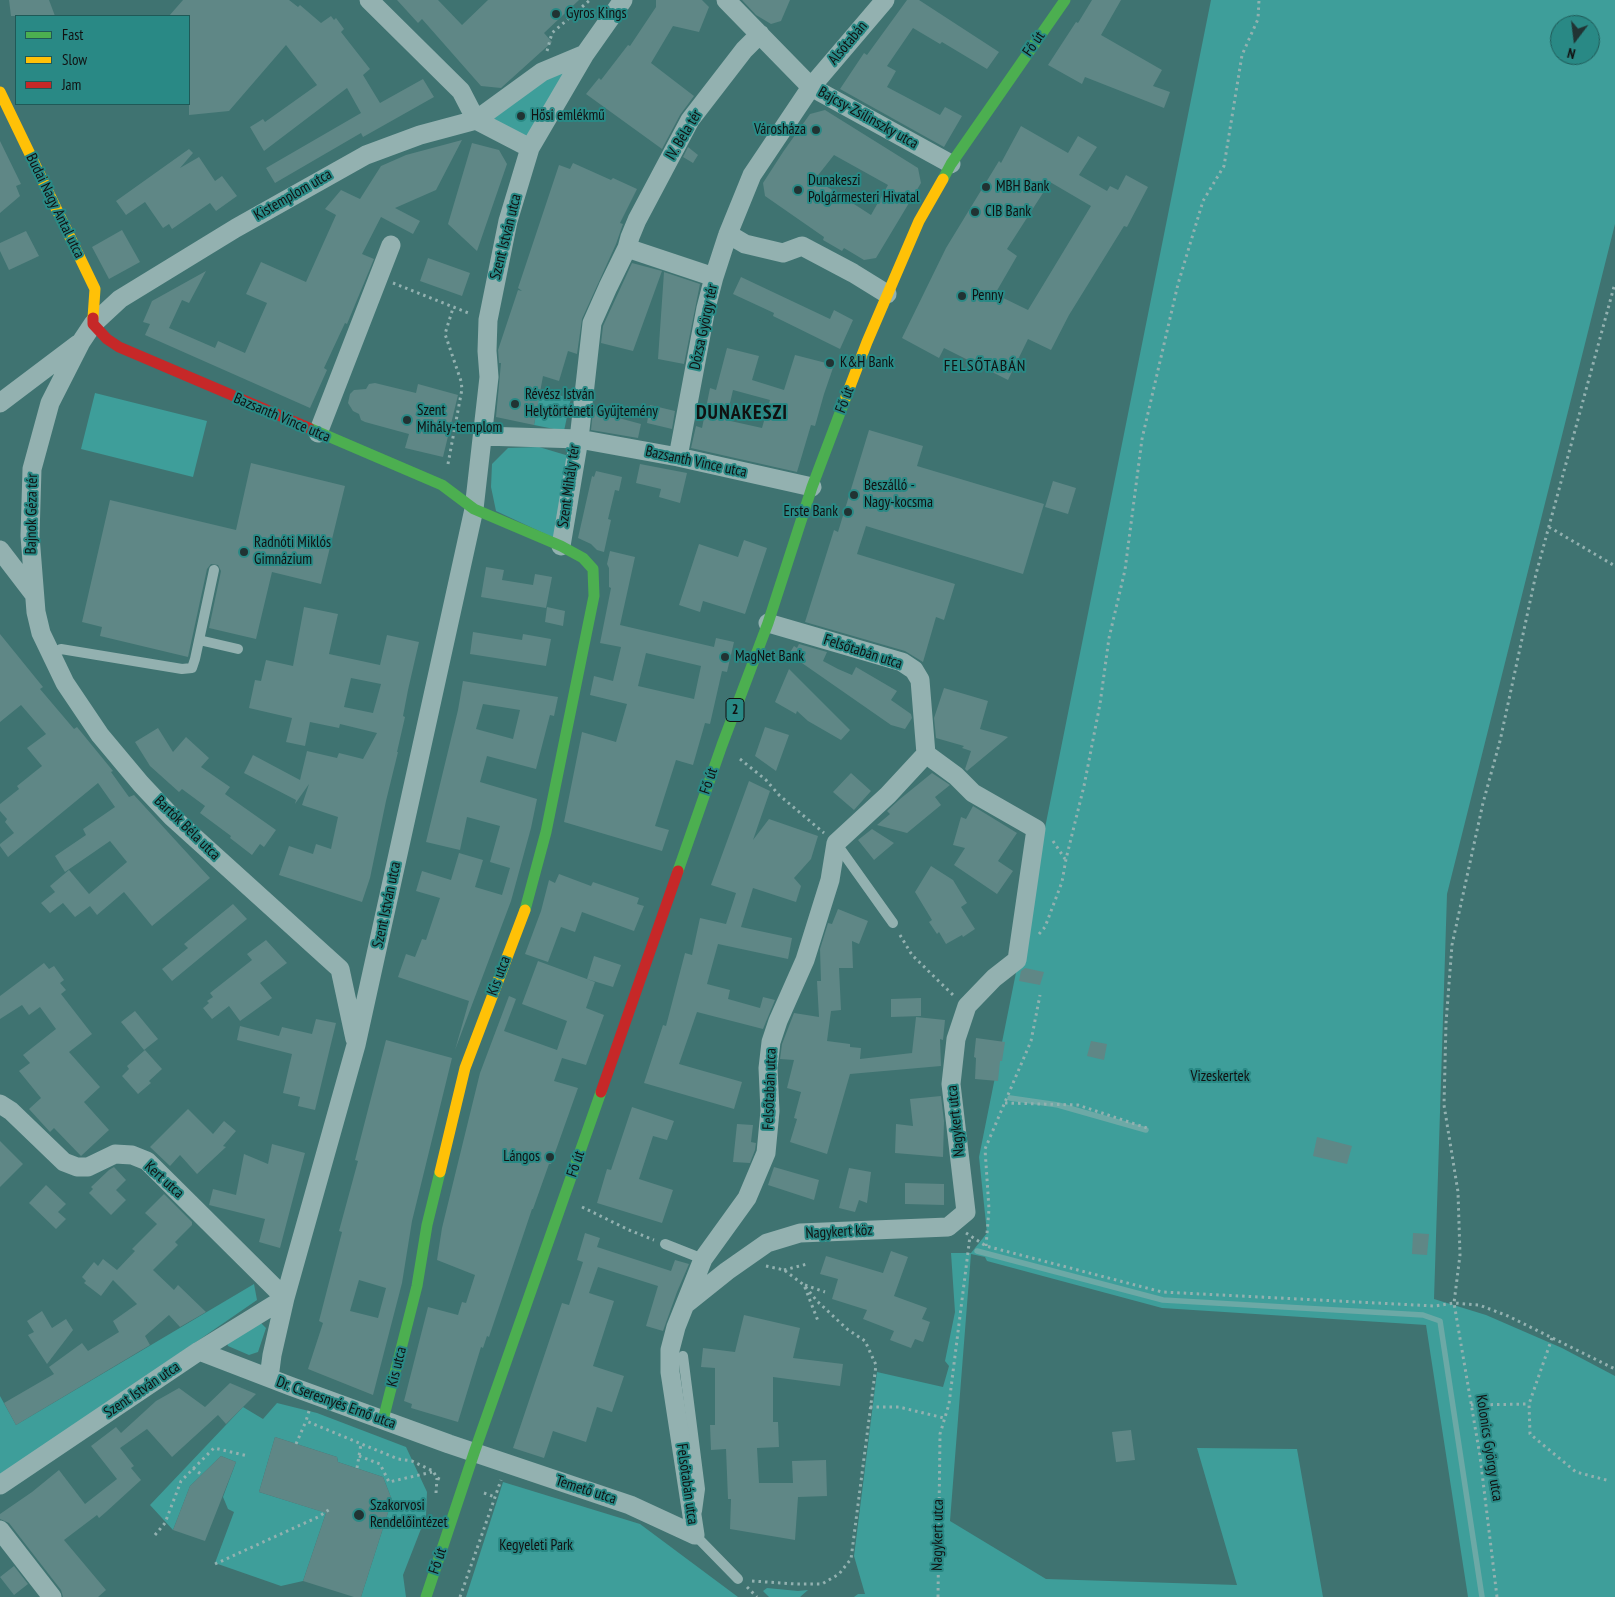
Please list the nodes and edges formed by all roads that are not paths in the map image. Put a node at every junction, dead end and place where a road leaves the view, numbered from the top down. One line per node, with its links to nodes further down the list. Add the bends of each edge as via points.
1 (369, 0): 10 (street, via 461,91)
2 (623, 0): 7 (street, Szent István utca)
3 (726, 0): 6 (street, Bajcsy-Zsilinszky utca)
4 (885, 0): 8 (street, Alsótabán)
5 (1065, 0): 12 (main road, Fő út / 2)
6 (760, 34): 8 (street, Bajcsy-Zsilinszky utca); 15 (street, IV. Béla tér, via 690,120 637,220)
7 (585, 54): 10 (street, via 542,72); 11 (street, Szent István utca)
8 (812, 86): 12 (street, Bajcsy-Zsilinszky utca); 13 (street, via 752,175)
9 (0, 92): 18 (main road, Budai Nagy Antal utca, via 95,289)
10 (476, 120): 11 (street); 18 (street, Kistemplom utca, via 366,154 120,299)
11 (530, 148): 22 (street, Szent István utca, via 508,222 488,320 489,377)
12 (952, 164): 17 (main road, Fő út / 2, via 919,221)
13 (728, 234): 16 (street); 17 (street, via 745,244 783,254 802,246)
14 (391, 245): 21 (street)
15 (627, 248): 16 (street, Dózsa György tér); 23 (street, via 592,323)
16 (714, 277): 24 (street, Dózsa György tér)
17 (886, 294): 25 (main road, Fő út / 2)
18 (93, 324): 19 (street, Kistemplom utca); 21 (main road, Bazsanth Vince utca, via 119,348)
19 (81, 342): 20 (street); 30 (street, Bajnok Géza tér, via 50,403 32,469 30,536)
20 (0, 403)
21 (318, 433): 26 (main road, Bazsanth Vince utca, via 442,485)
22 (483, 436): 23 (street, Szent Mihály tér); 26 (street)
23 (579, 439): 24 (street, Bazsanth Vince utca); 27 (street, Szent Mihály tér)
24 (678, 457): 25 (street, Bazsanth Vince utca)
25 (812, 487): 31 (main road, Fő út / 2)
26 (474, 509): 27 (main road, Szent Mihály tér); 38 (street, Szent István utca)
27 (560, 546): 48 (main road, Kis utca, via 583,558 592,570 594,596 546,832 526,906 465,1068 427,1225 418,1286)
28 (0, 550): 30 (street, Bajnok Géza tér)
29 (214, 570): 32 (lane)
30 (33, 593): 34 (street, Bartók Béla utca, via 41,633)
31 (768, 622): 35 (street, Felsőtabán utca, via 902,662 914,670 920,680); 49 (main road, Fő út / 2)
32 (199, 640): 33 (lane); 34 (lane, via 192,668 61,649)
33 (238, 649)
34 (50, 655): 38 (street, Bartók Béla utca, via 88,718 141,784 172,817 340,969)
35 (926, 754): 36 (street); 40 (street, Nagykert utca, via 973,793 1036,829 1018,960 994,978 967,1006 956,1039 950,1084 966,1212)
36 (836, 843): 37 (lane); 42 (street, Felsőtabán utca, via 830,880 805,960 771,1042 766,1153 747,1198)
37 (893, 923)
38 (356, 1045): 43 (street, Szent István utca)
39 (0, 1104): 43 (street, Kert utca, via 71,1165 88,1167 115,1154 132,1155 147,1162)
40 (954, 1223): 44 (street, Nagykert köz, via 948,1227 800,1233 767,1243)
41 (665, 1244): 42 (lane)
42 (703, 1259): 44 (street, Felsőtabán utca)
43 (285, 1298): 45 (street, Szent István utca); 47 (street, Szent István utca)
44 (684, 1306): 52 (street, Felsőtabán utca, via 670,1350 670,1372)
45 (199, 1351): 47 (street, Dr. Cseresnyés Ernő utca); 50 (street, Szent István utca)
46 (683, 1356): 52 (lane, via 700,1489)
47 (269, 1378): 48 (street, Dr. Cseresnyés Ernő utca)
48 (384, 1420): 49 (street, Dr. Cseresnyés Ernő utca)
49 (474, 1453): 52 (street, Temető utca, via 630,1505); 55 (main road, Fő út / 2)
50 (0, 1485)
51 (0, 1530): 54 (street)
52 (695, 1535): 53 (lane, Felsőtabán utca)
53 (738, 1580)
54 (52, 1597)
55 (426, 1597)

